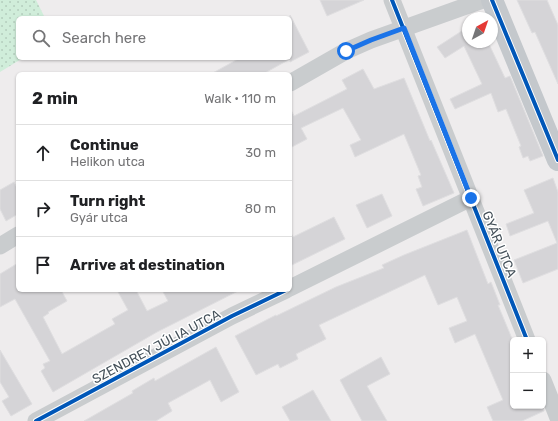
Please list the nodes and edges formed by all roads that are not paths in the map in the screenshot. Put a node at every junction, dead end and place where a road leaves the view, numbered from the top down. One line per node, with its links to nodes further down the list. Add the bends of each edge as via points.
1 (392, 0): 4 (street, GYÁR UTCA)
2 (483, 0): 4 (street)
3 (492, 0): 6 (main road)
4 (404, 28): 5 (street, via 346,51); 8 (street, GYÁR UTCA)
5 (292, 82)
6 (554, 136): 7 (main road)
7 (558, 160)
8 (471, 198): 11 (street); 13 (street, GYÁR UTCA)
9 (16, 236): 10 (street)
10 (0, 246)
11 (292, 287)
12 (282, 292): 16 (street, SZENDREY JÚLIA UTCA)
13 (526, 337)
14 (546, 388): 15 (street)
15 (558, 418)
16 (36, 421)

